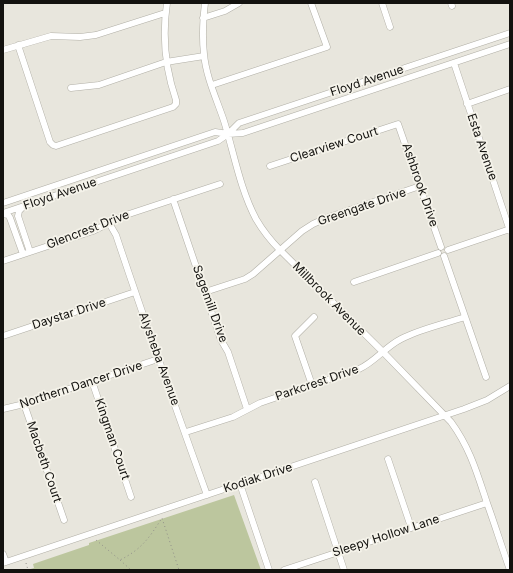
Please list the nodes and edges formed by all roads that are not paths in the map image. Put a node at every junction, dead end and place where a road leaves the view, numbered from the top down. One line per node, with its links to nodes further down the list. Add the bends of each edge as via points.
1 (167, 3): 6 (street)
2 (205, 3): 7 (street, Millbrook Avenue)
3 (239, 3): 7 (street)
4 (311, 3): 16 (street, via 326,47)
5 (382, 3): 8 (street)
6 (166, 13): 11 (street, via 96,35 51,36); 14 (street)
7 (203, 18): 13 (street, Millbrook Avenue)
8 (390, 27)
9 (510, 33): 21 (street, Floyd Avenue, via 239,124)
10 (510, 44): 15 (street, Floyd Avenue)
11 (18, 45): 12 (street); 14 (street, via 50,142 56,146 173,107 176,100)
12 (3, 50)
13 (204, 56): 14 (street); 16 (street, Millbrook Avenue)
14 (166, 62): 17 (street, via 99,85)
15 (454, 64): 19 (street, Esta Avenue); 21 (street, Floyd Avenue, via 243,133)
16 (212, 85): 21 (street, Millbrook Avenue)
17 (71, 88)
18 (510, 89): 19 (street)
19 (467, 104): 30 (street, Esta Avenue)
20 (398, 124): 22 (street, Clearview Court); 24 (street, Ashbrook Drive)
21 (228, 134): 26 (street, Floyd Avenue, via 215,132); 27 (street, Floyd Avenue, via 218,141); 32 (street, Millbrook Avenue, via 250,205 264,231)
22 (270, 166)
23 (220, 184): 25 (street, Glencrest Drive)
24 (420, 186): 31 (street, Ashbrook Drive); 32 (street, Greengate Drive, via 320,220)
25 (173, 199): 29 (street, Glencrest Drive); 40 (street, Sagemill Drive)
26 (3, 203)
27 (24, 206): 28 (street, Floyd Avenue); 34 (street, via 18,216)
28 (3, 214): 35 (street, via 10,218)
29 (109, 223): 34 (street, Glencrest Drive); 39 (street, Alysheba Avenue, via 116,235)
30 (510, 230): 33 (street)
31 (441, 247): 33 (street); 36 (street, via 438,249)
32 (280, 250): 40 (street, Greengate Drive, via 254,274); 44 (street, Millbrook Avenue)
33 (448, 250): 36 (street, via 447,254)
34 (30, 252): 35 (street, Glencrest Drive)
35 (23, 254): 37 (street, Glencrest Drive)
36 (441, 255): 38 (street); 42 (street)
37 (3, 261)
38 (354, 282)
39 (135, 292): 43 (street, Daystar Drive); 45 (street, Alysheba Avenue)
40 (205, 292): 52 (street, Sagemill Drive)
41 (314, 317): 48 (street, via 295,336)
42 (465, 317): 44 (street, Parkcrest Drive, via 401,339); 46 (street)
43 (3, 336)
44 (383, 352): 48 (street, Parkcrest Drive, via 364,367); 53 (street, Millbrook Avenue)
45 (158, 359): 47 (street, Northern Dancer Drive); 54 (street, Alysheba Avenue)
46 (486, 377)
47 (92, 381): 50 (street, Northern Dancer Drive); 59 (street, Kingman Court)
48 (312, 385): 52 (street, Parkcrest Drive, via 260,402)
49 (510, 386): 53 (street, Kodiak Drive, via 477,404)
50 (24, 404): 51 (street, Northern Dancer Drive); 61 (street, Macbeth Court)
51 (3, 409)
52 (247, 409): 54 (street, Parkcrest Drive, via 233,417)
53 (444, 416): 57 (street, Kodiak Drive); 60 (street, Millbrook Avenue, via 468,448)
54 (186, 432): 58 (street, Alysheba Avenue)
55 (388, 459): 62 (street)
56 (315, 482): 63 (street)
57 (240, 484): 58 (street, Kodiak Drive); 66 (street)
58 (207, 495): 65 (street, Kodiak Drive)
59 (131, 497)
60 (487, 503): 62 (street, Sleepy Hollow Lane); 69 (street, Millbrook Avenue)
61 (64, 520)
62 (411, 527): 63 (street, Sleepy Hollow Lane)
63 (338, 552): 67 (street, Sleepy Hollow Lane); 68 (street)
64 (3, 554): 65 (street)
65 (4, 563)
66 (269, 570)
67 (284, 570)
68 (344, 570)
69 (510, 570)

